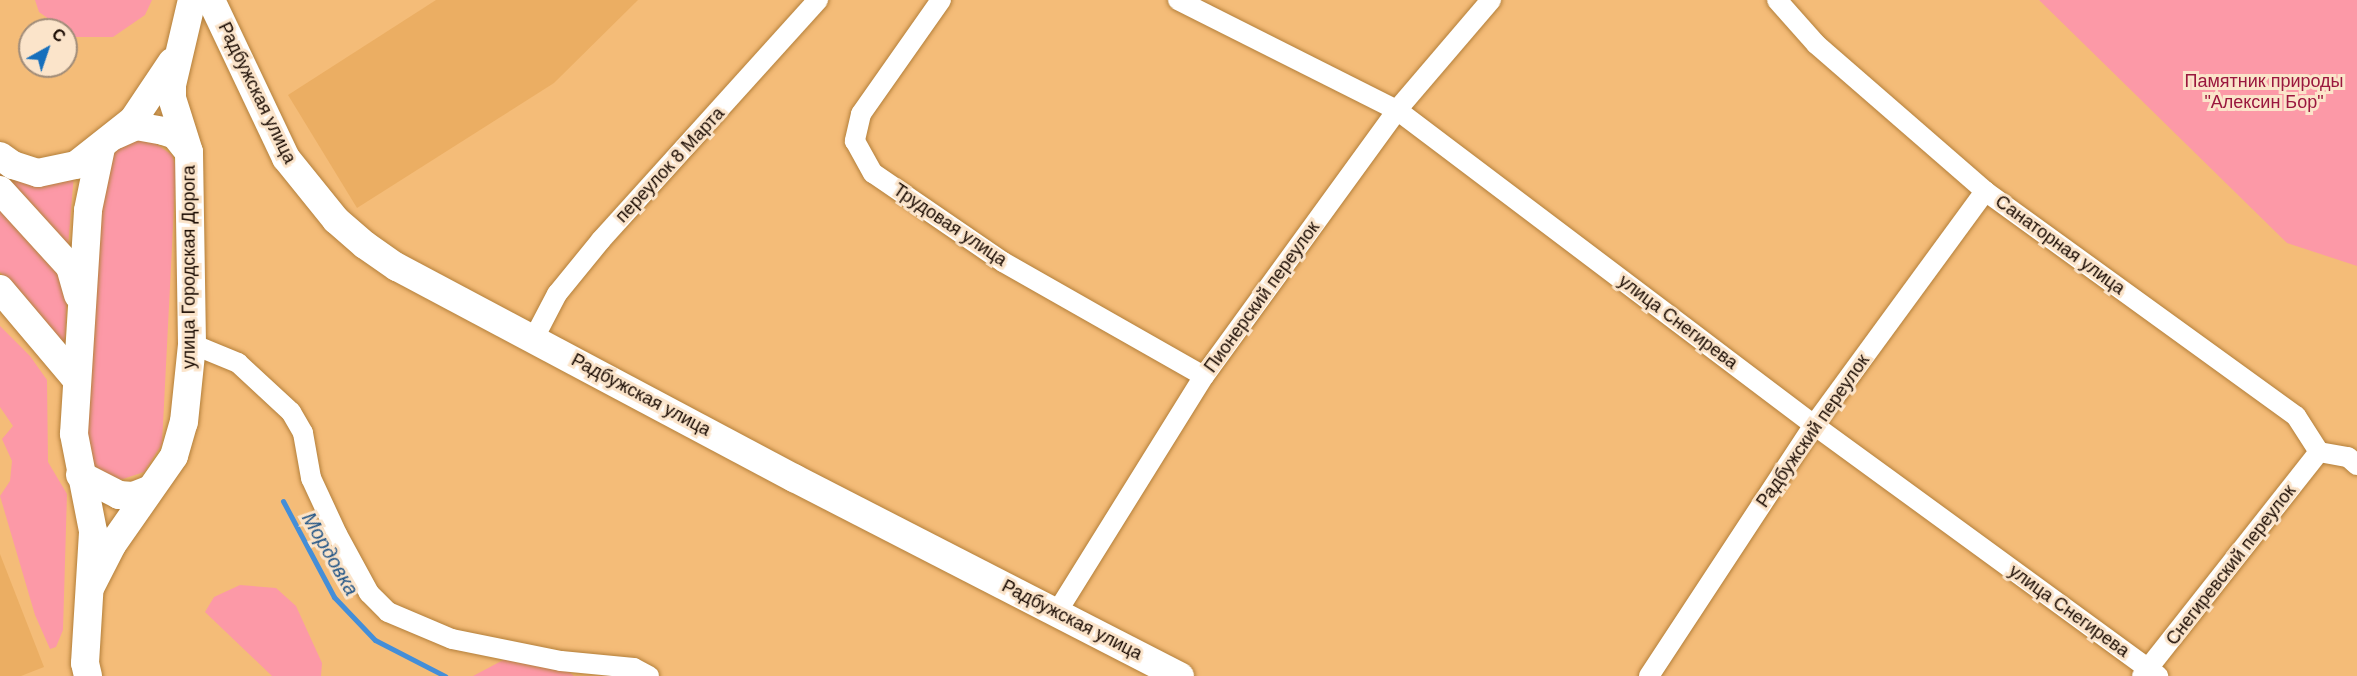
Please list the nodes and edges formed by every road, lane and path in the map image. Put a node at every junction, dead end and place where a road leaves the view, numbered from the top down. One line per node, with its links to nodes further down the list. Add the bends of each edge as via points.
1 (192, 0): 8 (main road, улица Городская Дорога)
2 (211, 0): 17 (main road, Радбужская улица, via 286,158 336,220 397,267)
3 (818, 0): 17 (street, переулок 8 Марта, via 601,240 557,294)
4 (940, 0): 19 (street, Трудовая улица, via 861,114 855,141 873,173 1003,262)
5 (1178, 0): 9 (street, улица Снегирева)
6 (1491, 0): 9 (street, Пионерский переулок)
7 (1777, 0): 14 (street, Санаторная улица, via 1816,44)
8 (181, 48): 10 (main road, улица Городская Дорога, via 147,102); 11 (main road, улица Городская Дорога, via 172,98)
9 (1397, 110): 19 (street, Пионерский переулок); 21 (street, улица Снегирева)
10 (111, 139): 11 (main road, улица Городская Дорога, via 136,126 175,135); 12 (main road, улица Городская Дорога, via 76,165 38,173); 16 (main road, улица Городская Дорога, via 88,210)
11 (189, 152): 18 (main road, улица Городская Дорога)
12 (0, 156)
13 (0, 190): 16 (main road, улица Городская Дорога, via 70,267)
14 (1985, 191): 21 (street, Радбужский переулок); 22 (street, Санаторная улица, via 2296,416)
15 (0, 289): 20 (main road)
16 (81, 303): 20 (main road, улица Городская Дорога)
17 (534, 338): 27 (main road, Радбужская улица, via 794,478)
18 (192, 344): 25 (main road, улица Городская Дорога, via 184,422 174,456); 30 (street, via 238,363 291,412 303,434 311,478 337,534 369,593 388,612 452,639 561,661 634,668)
19 (1204, 376): 27 (street, Пионерский переулок)
20 (77, 380): 24 (main road, улица Городская Дорога, via 74,434)
21 (1814, 425): 29 (street, улица Снегирева); 32 (street, Радбужский переулок)
22 (2319, 452): 23 (street, via 2348,457); 29 (street, Снегиревский переулок)
23 (2357, 465)
24 (80, 475): 25 (main road, via 119,495 133,496); 26 (main road, улица Городская Дорога, via 93,531)
25 (149, 490): 26 (main road, улица Городская Дорога, via 112,545)
26 (90, 588): 28 (main road, улица Городская Дорога)
27 (1057, 612): 31 (main road, Радбужская улица)
28 (86, 672)
29 (2150, 674)
30 (649, 676)
31 (1180, 676)
32 (1649, 676)

